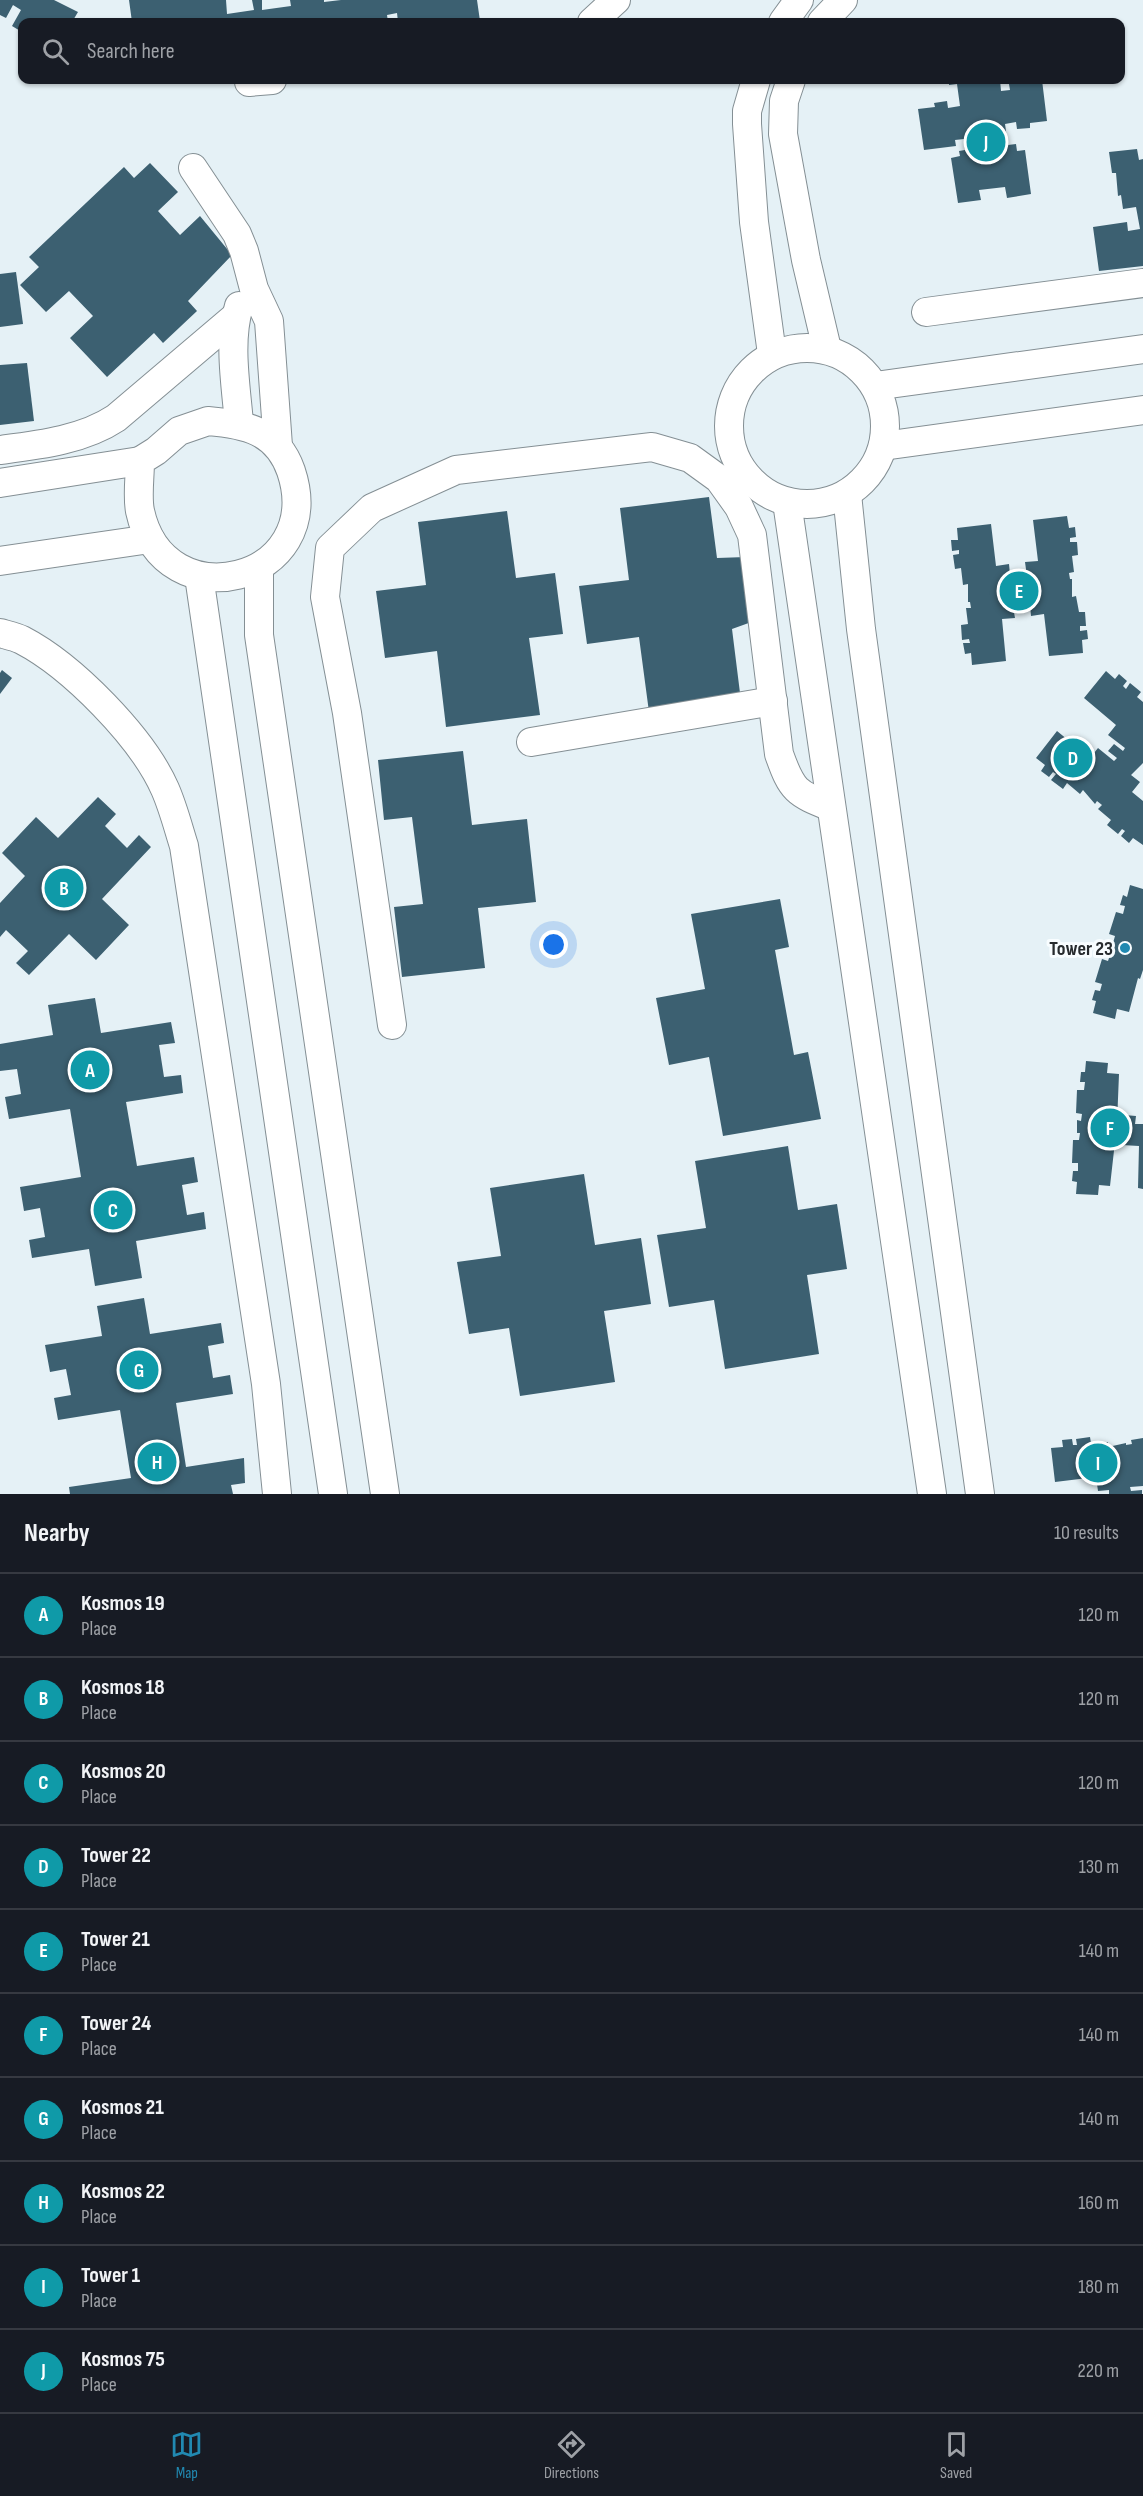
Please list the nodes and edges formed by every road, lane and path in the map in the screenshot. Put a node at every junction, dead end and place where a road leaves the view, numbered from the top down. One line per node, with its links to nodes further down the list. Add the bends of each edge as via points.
1 (616, 0): 4 (street)
2 (799, 0): 5 (street)
3 (843, 0): 6 (street)
4 (596, 18)
5 (786, 18)
6 (826, 18)
7 (755, 84): 16 (street, via 747,124 754,222)
8 (790, 84): 14 (street, via 784,101 783,134)
9 (192, 168): 11 (street, via 237,234)
10 (1143, 283): 12 (street)
11 (254, 289): 13 (street, via 239,305); 20 (street, via 269,321)
12 (926, 312)
13 (235, 317): 19 (street); 22 (street, via 98,430)
14 (827, 349): 16 (street, via 796,347); 17 (street, via 854,363)
15 (1143, 349): 17 (street)
16 (772, 354): 26 (street, via 743,378 730,405 728,436 738,465 752,481)
17 (875, 386): 21 (street, via 885,415)
18 (1143, 410): 21 (street)
19 (239, 423): 20 (street); 23 (street, via 208,421 179,431)
20 (278, 446): 29 (street, via 297,489 295,520 282,548)
21 (883, 446): 25 (street, via 870,474)
22 (0, 450)
23 (140, 461): 24 (street); 27 (street, via 140,510)
24 (0, 483)
25 (847, 494): 26 (street, via 817,504); 40 (street, via 861,628)
26 (787, 502): 34 (street)
27 (150, 539): 28 (street); 30 (street, via 171,563)
28 (0, 561)
29 (259, 568): 30 (street, via 230,578); 38 (street, via 259,635)
30 (199, 576): 37 (street)
31 (0, 633): 36 (street, via 30,646 106,707 139,746 164,788 184,846 267,1384)
32 (773, 701): 33 (street); 34 (street, via 779,754 787,777 807,797); 35 (street, via 752,535 739,507 719,479 690,458 652,447 456,470 372,508 330,548 325,597 347,713)
33 (531, 742)
34 (831, 807): 39 (street)
35 (392, 1025)
36 (277, 1494)
37 (333, 1494)
38 (385, 1494)
39 (933, 1494)
40 (980, 1494)

